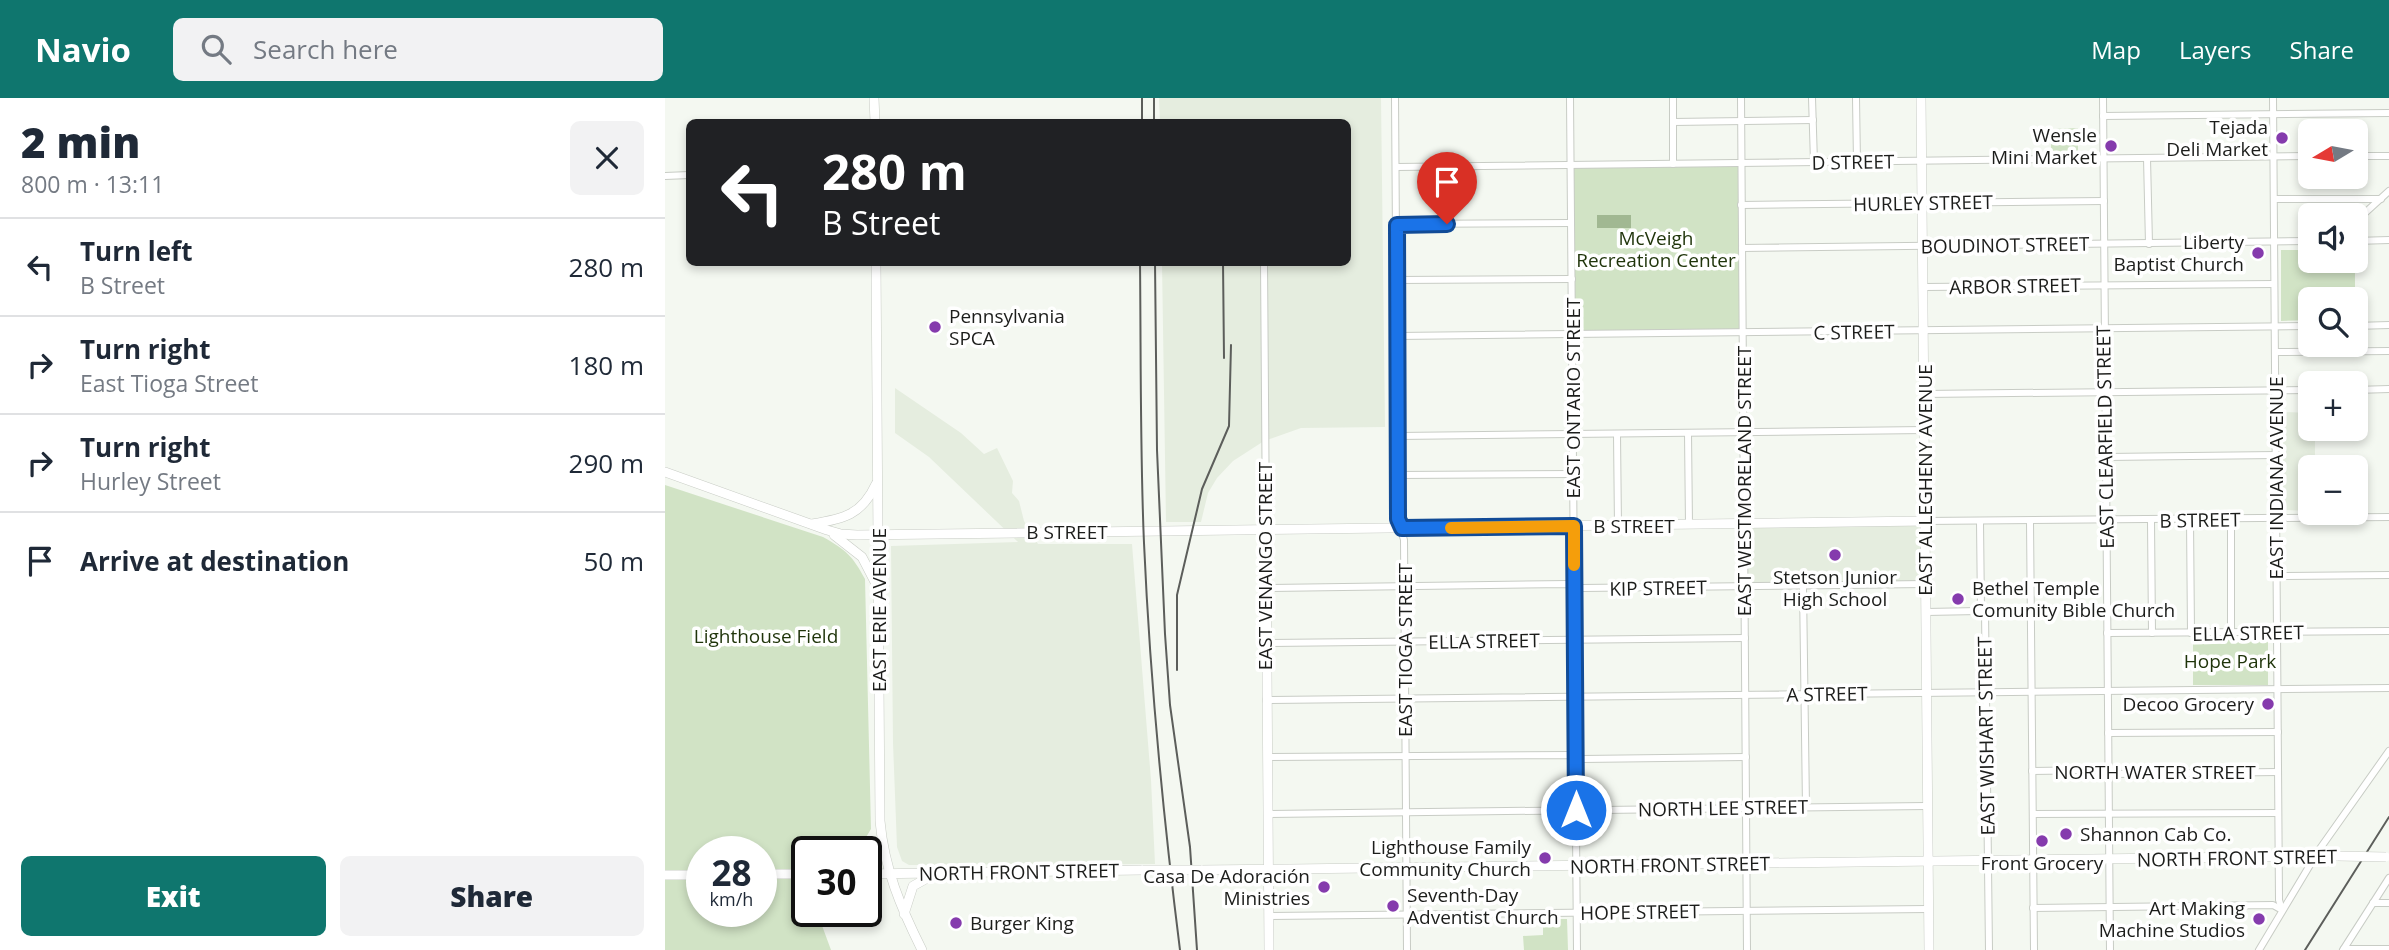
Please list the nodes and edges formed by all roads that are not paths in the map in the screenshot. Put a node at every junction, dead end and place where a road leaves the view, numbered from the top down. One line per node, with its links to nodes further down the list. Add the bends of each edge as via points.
1 (874, 98): 14 (main road)
2 (1395, 98): 30 (street, EAST TIOGA STREET)
3 (1570, 98): 29 (street, EAST ONTARIO STREET)
4 (1673, 98): 17 (street)
5 (1741, 98): 15 (street, EAST WESTMORELAND STREET)
6 (1812, 98): 16 (street)
7 (1856, 98): 25 (street)
8 (1921, 98): 24 (main road, EAST ALLEGHENY AVENUE)
9 (2103, 98): 13 (street, EAST CLEARFIELD STREET)
10 (2273, 98): 12 (street, EAST INDIANA AVENUE)
11 (2389, 113): 12 (street)
12 (2273, 114): 13 (street); 18 (street, EAST INDIANA AVENUE)
13 (2103, 116): 22 (street, EAST CLEARFIELD STREET)
14 (875, 119)
15 (1741, 120): 16 (street); 17 (street); 26 (street, EAST WESTMORELAND STREET)
16 (1813, 120): 27 (street)
17 (1673, 122): 28 (street)
18 (2273, 156): 19 (street, D STREET); 23 (street, D STREET); 34 (street, EAST INDIANA AVENUE)
19 (2298, 156)
20 (2368, 156): 21 (street)
21 (2389, 156)
22 (2103, 158): 23 (street, D STREET); 24 (street, D STREET); 36 (street, EAST CLEARFIELD STREET)
23 (2147, 158): 47 (street)
24 (1922, 160): 25 (street, D STREET); 37 (main road, EAST ALLEGHENY AVENUE)
25 (1857, 162): 27 (street, D STREET)
26 (1741, 163): 27 (street, D STREET); 28 (street, D STREET); 38 (street, EAST WESTMORELAND STREET)
27 (1814, 163)
28 (1673, 164): 29 (street, D STREET)
29 (1570, 165): 30 (street, D STREET); 40 (street, EAST ONTARIO STREET)
30 (1396, 167): 41 (street, EAST TIOGA STREET)
31 (686, 175): 32 (street)
32 (665, 176)
33 (2389, 191): 35 (street)
34 (2274, 199): 35 (street); 44 (street, EAST INDIANA AVENUE)
35 (2381, 199): 39 (street)
36 (2104, 201): 37 (street, HURLEY STREET); 46 (street, EAST CLEARFIELD STREET)
37 (1922, 203): 38 (street, HURLEY STREET); 48 (main road, EAST ALLEGHENY AVENUE)
38 (1741, 205): 49 (street, EAST WESTMORELAND STREET)
39 (2368, 210)
40 (1570, 223): 41 (street); 52 (street, EAST ONTARIO STREET)
41 (1397, 225): 53 (street, EAST TIOGA STREET)
42 (2368, 240): 43 (street)
43 (2389, 240)
44 (2274, 241): 45 (street, BOUDINOT STREET); 47 (street, BOUDINOT STREET); 54 (street, EAST INDIANA AVENUE)
45 (2298, 241)
46 (2104, 243): 47 (street, BOUDINOT STREET); 48 (street, BOUDINOT STREET); 55 (street, EAST CLEARFIELD STREET)
47 (2148, 244)
48 (1923, 246): 49 (street, BOUDINOT STREET); 56 (main road, EAST ALLEGHENY AVENUE)
49 (1742, 248): 63 (street, EAST WESTMORELAND STREET)
50 (876, 266): 83 (main road, EAST ERIE AVENUE)
51 (1264, 266): 102 (street, EAST VENANGO STREET)
52 (1571, 279): 53 (street); 64 (street, EAST ONTARIO STREET)
53 (1397, 280): 65 (street, EAST TIOGA STREET)
54 (2274, 284): 55 (street, ARBOR STREET); 57 (street, EAST INDIANA AVENUE)
55 (2104, 285): 56 (street, ARBOR STREET); 61 (street, EAST CLEARFIELD STREET)
56 (1924, 287): 62 (main road, EAST ALLEGHENY AVENUE)
57 (2274, 326): 58 (street, C STREET); 61 (street, C STREET); 67 (street, EAST INDIANA AVENUE)
58 (2298, 326)
59 (2368, 326): 60 (street)
60 (2389, 326)
61 (2104, 330): 62 (street, C STREET); 72 (street, EAST CLEARFIELD STREET)
62 (1924, 331): 63 (street, C STREET); 73 (main road, EAST ALLEGHENY AVENUE)
63 (1742, 333): 64 (street, C STREET); 75 (street, EAST WESTMORELAND STREET)
64 (1572, 335): 65 (street, C STREET); 76 (street, EAST ONTARIO STREET)
65 (1397, 336): 79 (street, EAST TIOGA STREET)
66 (2389, 351): 67 (street)
67 (2275, 352): 71 (street, EAST INDIANA AVENUE)
68 (2389, 389): 70 (street)
69 (2298, 390): 71 (street)
70 (2368, 390)
71 (2276, 391): 72 (street); 80 (street, EAST INDIANA AVENUE)
72 (2106, 393): 73 (street); 81 (street, EAST CLEARFIELD STREET)
73 (1924, 394): 74 (main road, EAST ALLEGHENY AVENUE)
74 (1924, 430): 75 (street); 90 (main road, EAST ALLEGHENY AVENUE)
75 (1743, 432): 77 (street); 96 (street, EAST WESTMORELAND STREET)
76 (1573, 433): 78 (street); 79 (street); 84 (street, EAST ONTARIO STREET)
77 (1688, 433): 78 (street); 98 (street)
78 (1617, 434): 99 (street)
79 (1398, 436): 85 (street, EAST TIOGA STREET)
80 (2276, 455): 81 (street); 87 (street, EAST INDIANA AVENUE)
81 (2106, 457): 91 (street, EAST CLEARFIELD STREET)
82 (665, 472): 95 (main road)
83 (877, 472): 95 (main road, via 869,498 855,512); 103 (main road, EAST ERIE AVENUE)
84 (1573, 474): 85 (street); 97 (street, EAST ONTARIO STREET)
85 (1398, 475): 100 (street, EAST TIOGA STREET)
86 (2389, 517): 87 (street, B STREET)
87 (2277, 519): 89 (street, B STREET); 105 (street, EAST INDIANA AVENUE)
88 (2190, 520): 89 (street, B STREET); 92 (street, B STREET); 121 (street)
89 (2231, 520): 119 (street)
90 (1925, 521): 94 (street, B STREET); 96 (main road, B STREET); 106 (main road, EAST ALLEGHENY AVENUE)
91 (2106, 521): 92 (street, B STREET); 93 (street, B STREET); 117 (street, EAST CLEARFIELD STREET)
92 (2151, 521): 118 (street)
93 (2030, 522): 94 (street, B STREET); 114 (street)
94 (1980, 523): 113 (street, EAST WISHART STREET)
95 (811, 524): 101 (main road)
96 (1744, 525): 98 (main road, B STREET); 109 (street, EAST WESTMORELAND STREET)
97 (1574, 526): 99 (main road, B STREET); 100 (main road, B STREET); 108 (street, EAST ONTARIO STREET)
98 (1689, 526): 99 (main road, B STREET)
99 (1618, 527)
100 (1402, 528): 102 (main road, B STREET); 107 (street, EAST TIOGA STREET)
101 (827, 530): 103 (main road, B STREET); 112 (main road, via 862,556)
102 (1265, 531): 103 (main road, B STREET); 111 (main road, EAST VENANGO STREET)
103 (878, 534): 112 (main road, EAST ERIE AVENUE)
104 (2389, 575): 105 (street)
105 (2277, 576): 120 (street, EAST INDIANA AVENUE)
106 (1925, 584): 110 (street, KIP STREET); 115 (main road, EAST ALLEGHENY AVENUE)
107 (1403, 586): 108 (street, KIP STREET); 111 (street, KIP STREET); 124 (street, EAST TIOGA STREET)
108 (1574, 586): 109 (street, KIP STREET); 123 (street, EAST ONTARIO STREET)
109 (1745, 587): 110 (street, KIP STREET); 122 (street, EAST WESTMORELAND STREET)
110 (1803, 587): 132 (street)
111 (1265, 588): 125 (main road, EAST VENANGO STREET)
112 (879, 595): 169 (main road, EAST ERIE AVENUE, via 880,821)
113 (1983, 611): 114 (street); 115 (street); 131 (street, EAST WISHART STREET)
114 (2031, 611): 129 (street)
115 (1926, 612): 130 (main road, EAST ALLEGHENY AVENUE)
116 (2389, 631): 120 (street, ELLA STREET)
117 (2107, 633): 118 (street, ELLA STREET); 128 (street, EAST CLEARFIELD STREET)
118 (2152, 633): 121 (street, ELLA STREET)
119 (2231, 633): 120 (street, ELLA STREET); 121 (street, ELLA STREET)
120 (2276, 633): 127 (street, EAST INDIANA AVENUE)
121 (2190, 634)
122 (1745, 638): 123 (street, ELLA STREET); 133 (street, EAST WESTMORELAND STREET)
123 (1575, 640): 124 (street, ELLA STREET); 134 (street, EAST ONTARIO STREET)
124 (1405, 641): 125 (street, ELLA STREET); 135 (street, EAST TIOGA STREET)
125 (1266, 643): 136 (main road, EAST VENANGO STREET)
126 (2389, 688): 127 (street, A STREET)
127 (2277, 689): 128 (street, A STREET); 137 (street, EAST INDIANA AVENUE)
128 (2107, 691): 129 (street, A STREET); 138 (street, EAST CLEARFIELD STREET)
129 (2031, 692): 131 (street, A STREET); 144 (street)
130 (1927, 693): 131 (street, A STREET); 132 (street, A STREET); 147 (main road, EAST ALLEGHENY AVENUE)
131 (1986, 693): 162 (street, EAST WISHART STREET)
132 (1804, 694): 133 (street, A STREET); 148 (street)
133 (1746, 695): 134 (street, A STREET); 143 (street, EAST WESTMORELAND STREET)
134 (1575, 697): 135 (street, A STREET); 142 (street, EAST ONTARIO STREET)
135 (1405, 698): 136 (street, A STREET); 140 (street, EAST TIOGA STREET)
136 (1266, 700): 141 (main road, EAST VENANGO STREET)
137 (2278, 732): 138 (street); 145 (street, EAST INDIANA AVENUE)
138 (2108, 733): 146 (street, EAST CLEARFIELD STREET)
139 (2389, 751): 156 (street)
140 (1405, 756): 141 (street); 142 (street); 151 (street, EAST TIOGA STREET)
141 (1267, 757): 153 (main road, EAST VENANGO STREET)
142 (1576, 757): 143 (street); 150 (street, EAST ONTARIO STREET)
143 (1746, 757): 149 (street, EAST WESTMORELAND STREET)
144 (2032, 771): 146 (street, NORTH WATER STREET); 154 (street)
145 (2278, 772): 146 (street, NORTH WATER STREET); 152 (street, EAST INDIANA AVENUE)
146 (2108, 773): 155 (street, EAST CLEARFIELD STREET)
147 (1927, 806): 148 (street, NORTH LEE STREET); 161 (main road, EAST ALLEGHENY AVENUE)
148 (1806, 807): 149 (street, NORTH LEE STREET)
149 (1746, 809): 150 (street, NORTH LEE STREET); 163 (street, EAST WESTMORELAND STREET)
150 (1576, 810): 151 (street, NORTH LEE STREET); 164 (street, EAST ONTARIO STREET)
151 (1406, 812): 153 (street, NORTH LEE STREET); 165 (street, EAST TIOGA STREET)
152 (2278, 813): 155 (street); 158 (street, EAST INDIANA AVENUE)
153 (1268, 814): 166 (main road, EAST VENANGO STREET)
154 (2033, 814): 155 (street); 159 (street)
155 (2109, 814): 160 (street, EAST CLEARFIELD STREET)
156 (2316, 857): 157 (main road, NORTH FRONT STREET, bridge); 158 (main road, NORTH FRONT STREET); 179 (street)
157 (2387, 857)
158 (2279, 858): 160 (main road, NORTH FRONT STREET); 179 (street, EAST INDIANA AVENUE)
159 (2033, 860): 160 (main road, NORTH FRONT STREET); 162 (main road, NORTH FRONT STREET); 176 (street)
160 (2109, 860): 175 (street, EAST CLEARFIELD STREET)
161 (1928, 862): 162 (main road, NORTH FRONT STREET); 163 (main road, NORTH FRONT STREET); 177 (main road, EAST ALLEGHENY AVENUE)
162 (1987, 862): 191 (street, EAST WISHART STREET)
163 (1747, 864): 164 (main road, NORTH FRONT STREET); 178 (street, EAST WESTMORELAND STREET)
164 (1577, 866): 165 (main road, NORTH FRONT STREET); 180 (street, EAST ONTARIO STREET)
165 (1406, 868): 166 (main road, NORTH FRONT STREET); 182 (street, EAST TIOGA STREET)
166 (1268, 869): 167 (main road, NORTH FRONT STREET, bridge); 183 (main road, EAST VENANGO STREET)
167 (937, 873): 169 (main road, NORTH FRONT STREET); 181 (main road, via 913,886)
168 (882, 874): 169 (main road, NORTH FRONT STREET)
169 (889, 874): 181 (main road, EAST ERIE AVENUE)
170 (665, 875): 171 (main road)
171 (686, 875)
172 (2389, 878): 173 (street)
173 (2373, 903): 174 (street); 195 (street)
174 (2389, 903)
175 (2109, 907): 176 (street); 179 (street, via 2273,905); 193 (street, EAST CLEARFIELD STREET)
176 (2033, 908): 192 (street)
177 (1928, 909): 178 (street, HOPE STREET); 190 (main road, EAST ALLEGHENY AVENUE)
178 (1747, 910): 180 (street, HOPE STREET); 189 (street, EAST WESTMORELAND STREET)
179 (2283, 910): 194 (street)
180 (1577, 913): 182 (street, HOPE STREET); 188 (street, EAST ONTARIO STREET)
181 (904, 914): 185 (main road, EAST ERIE AVENUE)
182 (1406, 915): 183 (street, HOPE STREET); 187 (street, EAST TIOGA STREET)
183 (1268, 916): 186 (main road, EAST VENANGO STREET)
184 (2389, 949): 195 (street)
185 (922, 950)
186 (1269, 950)
187 (1407, 950)
188 (1577, 950)
189 (1747, 950)
190 (1929, 950)
191 (1989, 950)
192 (2033, 950)
193 (2110, 950)
194 (2259, 950)
195 (2344, 950)

